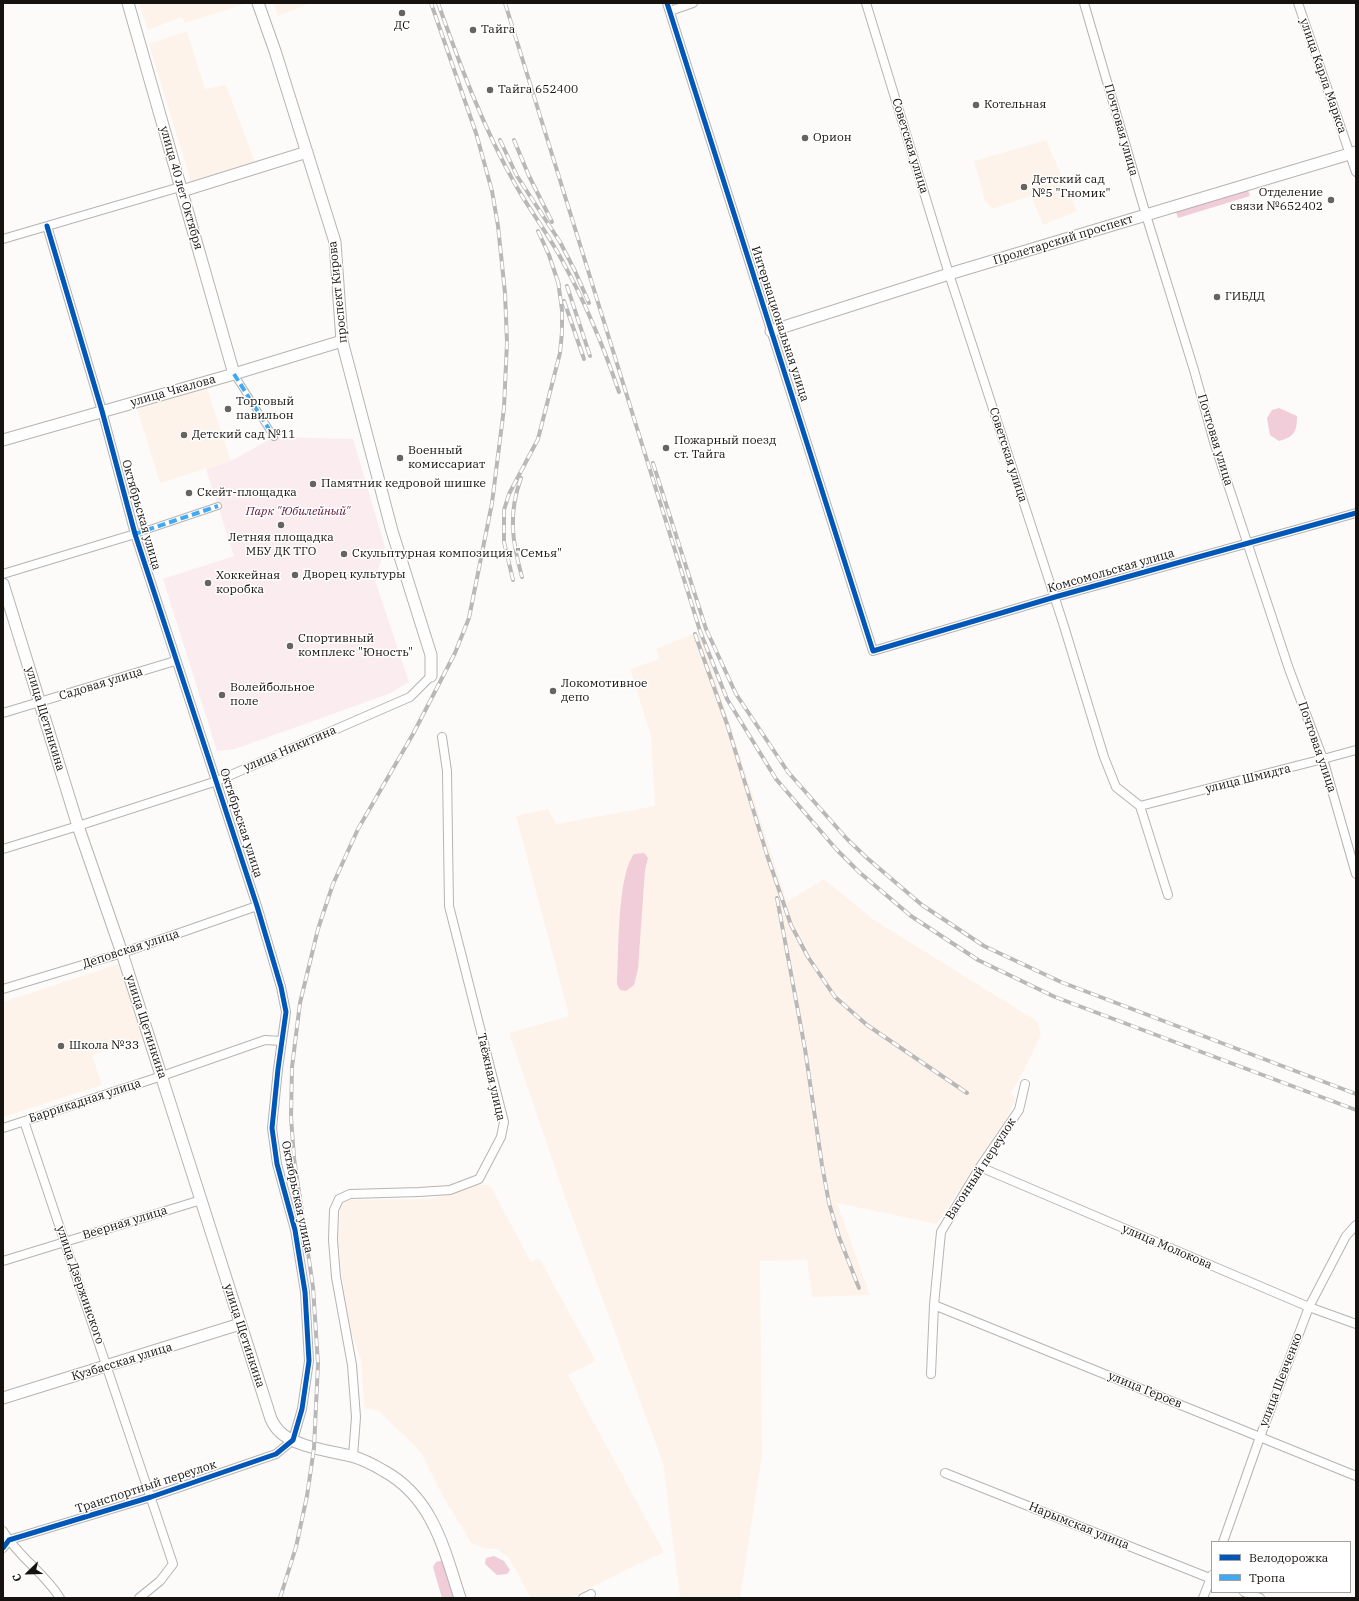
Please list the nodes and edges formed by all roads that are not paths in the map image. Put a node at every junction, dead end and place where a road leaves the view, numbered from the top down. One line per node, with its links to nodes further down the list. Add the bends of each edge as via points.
1 (128, 3): 11 (street, улица 40 лет Октября)
2 (258, 3): 8 (street, проспект Кирова)
3 (693, 3): 7 (street)
4 (866, 3): 15 (street, Советская улица)
5 (1084, 3): 12 (street, Почтовая улица)
6 (1298, 3): 9 (street, улица Карла Маркса)
7 (669, 7): 16 (street, Интернациональная улица)
8 (307, 152): 11 (street); 17 (street, проспект Кирова, via 335,242)
9 (1353, 153): 10 (street, улица Карла Маркса); 12 (street, Пролетарский проспект)
10 (1356, 172)
11 (181, 189): 13 (street); 18 (street, улица 40 лет Октября)
12 (1146, 215): 15 (street, Пролетарский проспект); 25 (street, Почтовая улица)
13 (47, 226): 14 (street); 19 (street, Октябрьская улица)
14 (3, 239)
15 (949, 274): 16 (street, Пролетарский проспект); 28 (street, Советская улица)
16 (771, 331): 29 (street, Интернациональная улица)
17 (342, 341): 18 (street, улица Чкалова); 31 (street, проспект Кирова, via 392,531 431,655)
18 (234, 374): 19 (street, улица Чкалова); 20 (street)
19 (102, 411): 21 (street, улица Чкалова); 24 (street, Октябрьская улица)
20 (274, 437)
21 (3, 440)
22 (218, 506): 24 (street)
23 (1356, 513): 25 (street, Комсомольская улица)
24 (135, 534): 26 (street); 30 (street, Октябрьская улица)
25 (1247, 544): 28 (street, Комсомольская улица); 36 (street, Почтовая улица)
26 (3, 574)
27 (3, 584): 32 (street, улица Щетинкина)
28 (1055, 597): 29 (street, Комсомольская улица); 38 (street, Советская улица, via 1104,757 1116,787)
29 (873, 651)
30 (175, 661): 32 (street, Садовая улица); 37 (street, Октябрьская улица)
31 (431, 676): 37 (street, улица Никитина, via 410,697)
32 (39, 703): 33 (street, Садовая улица); 39 (street, улица Щетинкина)
33 (3, 713)
34 (442, 737): 65 (street, Таёжная улица, via 447,772 449,906 504,1122 501,1137 479,1179 450,1190 350,1194 339,1199 334,1210 336,1277 352,1365 356,1417)
35 (1356, 750): 36 (street, улица Шмидта)
36 (1323, 760): 38 (street, улица Шмидта); 41 (street, Почтовая улица)
37 (217, 780): 39 (street, улица Никитина); 43 (street, Октябрьская улица)
38 (1140, 806): 42 (street)
39 (78, 826): 40 (street, улица Никитина); 44 (street, улица Щетинкина)
40 (3, 849)
41 (1356, 874)
42 (1168, 895)
43 (257, 906): 44 (street, Деповская улица); 46 (street, Октябрьская улица, via 286,1012)
44 (122, 953): 45 (street, Деповская улица); 47 (street, улица Щетинкина)
45 (3, 989)
46 (282, 1042): 47 (street, Баррикадная улица, via 265,1040); 64 (street, Октябрьская улица, via 272,1128 277,1164 295,1230 305,1292 309,1361 302,1409)
47 (162, 1076): 49 (street, Баррикадная улица); 52 (street, улица Щетинкина)
48 (1025, 1084): 51 (street, Вагонный переулок, via 1019,1110)
49 (24, 1121): 50 (street, Баррикадная улица); 54 (street, улица Дзержинского)
50 (3, 1128)
51 (980, 1166): 56 (street, Вагонный переулок, via 941,1232); 57 (street, улица Молокова)
52 (201, 1200): 54 (street, Веерная улица); 58 (street, улица Щетинкина)
53 (1356, 1225): 57 (street, улица Шевченко, via 1346,1236)
54 (65, 1241): 55 (street, Веерная улица); 60 (street, улица Дзержинского)
55 (3, 1261)
56 (934, 1304): 61 (street, Вагонный переулок); 63 (street, улица Героев)
57 (1309, 1307): 59 (street, улица Молокова); 63 (street, улица Шевченко)
58 (240, 1324): 60 (street, Кузбасская улица); 64 (street, улица Щетинкина, via 271,1419 280,1432)
59 (1356, 1324)
60 (107, 1367): 62 (street, Кузбасская улица); 68 (street, улица Дзержинского)
61 (931, 1374)
62 (3, 1398)
63 (1260, 1437): 67 (street, улица Героев); 71 (street, улица Шевченко)
64 (293, 1440): 65 (street, улица Щетинкина, via 314,1448); 68 (street, Транспортный переулок, via 276,1454)
65 (353, 1456): 79 (street, улица Щетинкина, via 399,1479 422,1503 441,1540)
66 (945, 1473): 73 (street, Нарымская улица)
67 (1356, 1476)
68 (151, 1497): 70 (street, Транспортный переулок); 78 (street, улица Дзержинского, via 173,1564 160,1581)
69 (3, 1531): 70 (street)
70 (9, 1540): 72 (street); 77 (street, via 19,1554 55,1589)
71 (1223, 1541)
72 (3, 1548)
73 (1211, 1578)
74 (1211, 1580): 81 (street)
75 (1247, 1593): 82 (street)
76 (591, 1594): 80 (street)
77 (60, 1598)
78 (139, 1598)
79 (460, 1598)
80 (583, 1598)
81 (1203, 1598)
82 (1260, 1598)

